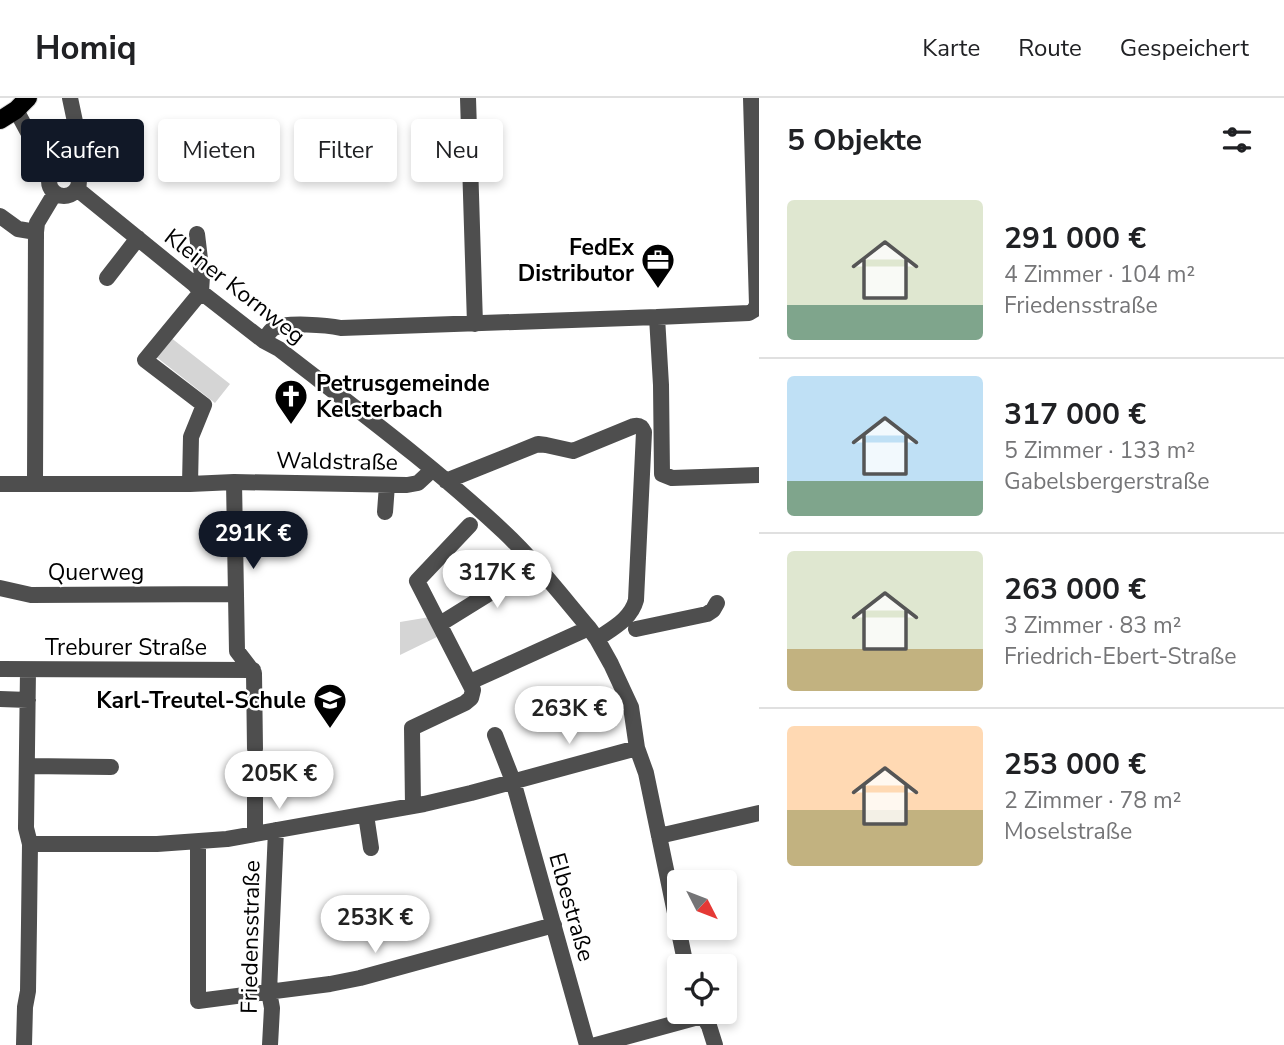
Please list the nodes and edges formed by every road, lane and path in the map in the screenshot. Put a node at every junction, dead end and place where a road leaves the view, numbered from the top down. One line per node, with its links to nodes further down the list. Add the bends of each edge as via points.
1 (70, 98): 4 (street)
2 (468, 98): 17 (street)
3 (751, 98): 15 (street)
4 (74, 119)
5 (49, 182): 8 (street)
6 (79, 182): 7 (street)
7 (77, 189): 8 (street, via 67,196); 12 (street, Kleiner Kornweg)
8 (55, 193): 10 (street)
9 (0, 216): 10 (street, via 18,229)
10 (36, 232): 23 (street)
11 (197, 234): 14 (street)
12 (138, 238): 13 (street); 14 (street, Kleiner Kornweg)
13 (107, 278)
14 (201, 292): 18 (street, Kleiner Kornweg); 25 (street, via 145,360 204,405 191,438)
15 (756, 312): 16 (street)
16 (657, 317): 17 (street); 20 (street, via 662,474 672,478)
17 (475, 324): 18 (street, via 289,332)
18 (264, 341): 19 (street, Kleiner Kornweg)
19 (432, 470): 21 (street, Waldstraße); 26 (street, Waldstraße, via 413,485)
20 (759, 475)
21 (446, 481): 29 (street, Waldstraße); 35 (street, via 538,444 573,451 634,426 644,432 634,609 626,618)
22 (234, 482): 25 (street, Waldstraße); 26 (street, Waldstraße); 31 (street)
23 (35, 483): 24 (street, Waldstraße); 25 (street, Waldstraße)
24 (0, 484)
25 (190, 484)
26 (387, 485): 27 (street)
27 (385, 512)
28 (470, 525): 33 (street, via 417,581)
29 (535, 565): 33 (street); 35 (street, Waldstraße)
30 (0, 588): 31 (street, Querweg, via 30,595)
31 (235, 594): 38 (street, via 237,651)
32 (717, 603): 34 (street, via 707,614)
33 (440, 624): 39 (street)
34 (636, 629)
35 (593, 634): 39 (street); 43 (street, Waldstraße, via 631,707)
36 (0, 669): 37 (street, Treburer Straße)
37 (28, 670): 38 (street, Treburer Straße); 41 (street)
38 (253, 670): 44 (street)
39 (470, 682): 49 (street, via 473,690 466,703 412,728)
40 (0, 699): 41 (street)
41 (28, 700): 45 (street)
42 (495, 735): 48 (street, Elbestraße)
43 (637, 747): 48 (street); 54 (street, Waldstraße)
44 (255, 749)
45 (28, 766): 46 (street); 56 (street, via 26,828)
46 (111, 767)
47 (255, 772): 53 (street, Friedensstraße)
48 (513, 781): 49 (street); 58 (street, Elbestraße)
49 (413, 806): 51 (street)
50 (759, 813): 54 (street)
51 (366, 815): 52 (street); 57 (street)
52 (276, 830): 53 (street); 60 (street, Friedensstraße)
53 (255, 833): 55 (street)
54 (660, 836): 59 (street, Waldstraße)
55 (198, 842): 56 (street); 60 (street, via 198,1001)
56 (30, 844): 63 (street)
57 (371, 848)
58 (554, 925): 60 (street, via 370,975); 65 (street, Elbestraße)
59 (683, 954)
60 (269, 992): 64 (street, Friedensstraße)
61 (668, 1024): 66 (street)
62 (708, 1024): 67 (street)
63 (24, 1045)
64 (270, 1045)
65 (587, 1045)
66 (596, 1045)
67 (715, 1045)

